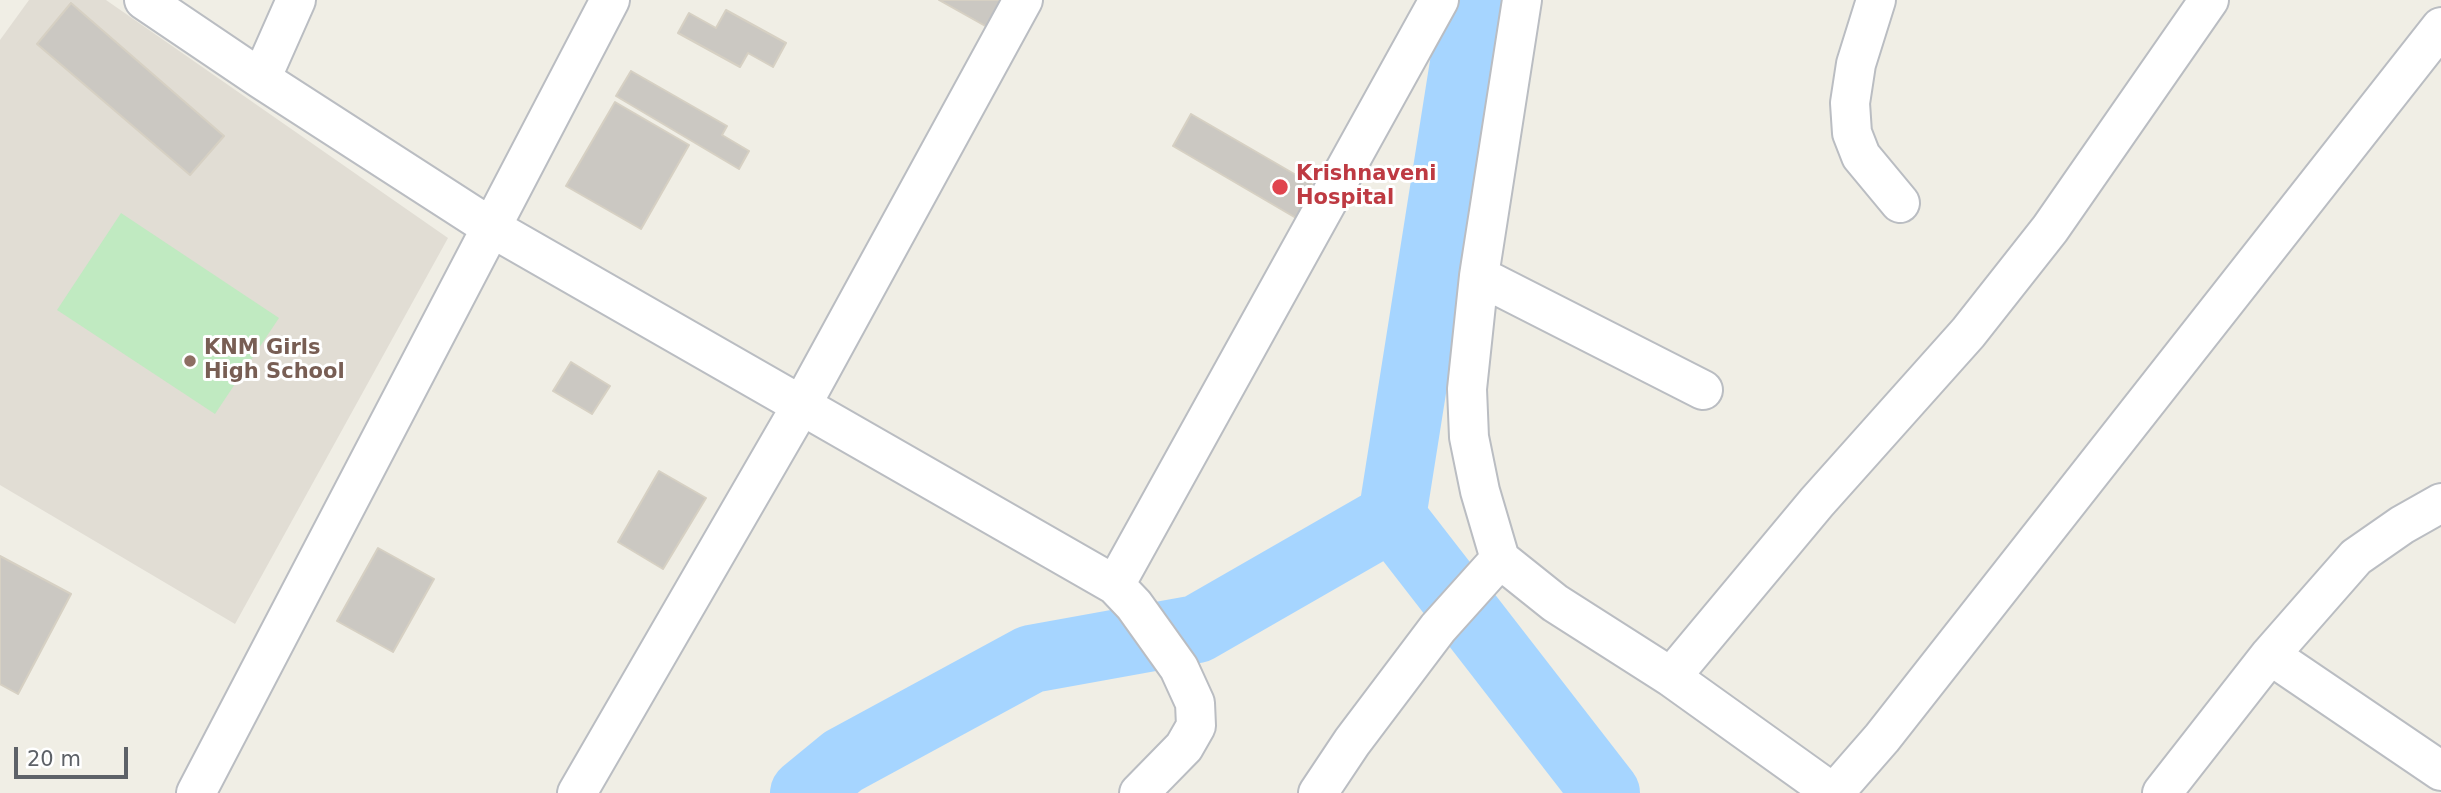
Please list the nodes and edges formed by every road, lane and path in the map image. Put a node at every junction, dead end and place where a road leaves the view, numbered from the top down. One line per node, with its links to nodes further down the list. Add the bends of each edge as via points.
1 (144, 0): 10 (street)
2 (296, 0): 10 (street)
3 (610, 0): 12 (street)
4 (1023, 0): 15 (street)
5 (1439, 0): 18 (street)
6 (1522, 0): 13 (street)
7 (1876, 0): 11 (street, via 1856,64 1850,103 1852,133 1861,156)
8 (2209, 0): 20 (street, via 2050,229)
9 (2434, 35): 26 (street, via 1882,738)
10 (261, 79): 12 (street)
11 (1900, 203)
12 (492, 228): 15 (street); 22 (street)
13 (1479, 276): 14 (street); 17 (street, via 1467,389 1469,437)
14 (1703, 390)
15 (801, 407): 18 (street); 23 (street)
16 (2439, 508): 19 (street, via 2402,525 2356,557)
17 (1493, 566): 20 (street); 25 (street, via 1451,613)
18 (1125, 595): 24 (street, via 1179,668 1195,703 1196,726 1184,747)
19 (2270, 656): 21 (street); 27 (street)
20 (1671, 677): 26 (street)
21 (2441, 771)
22 (196, 793)
23 (577, 793)
24 (1139, 793)
25 (1318, 793)
26 (1833, 793)
27 (2162, 793)

